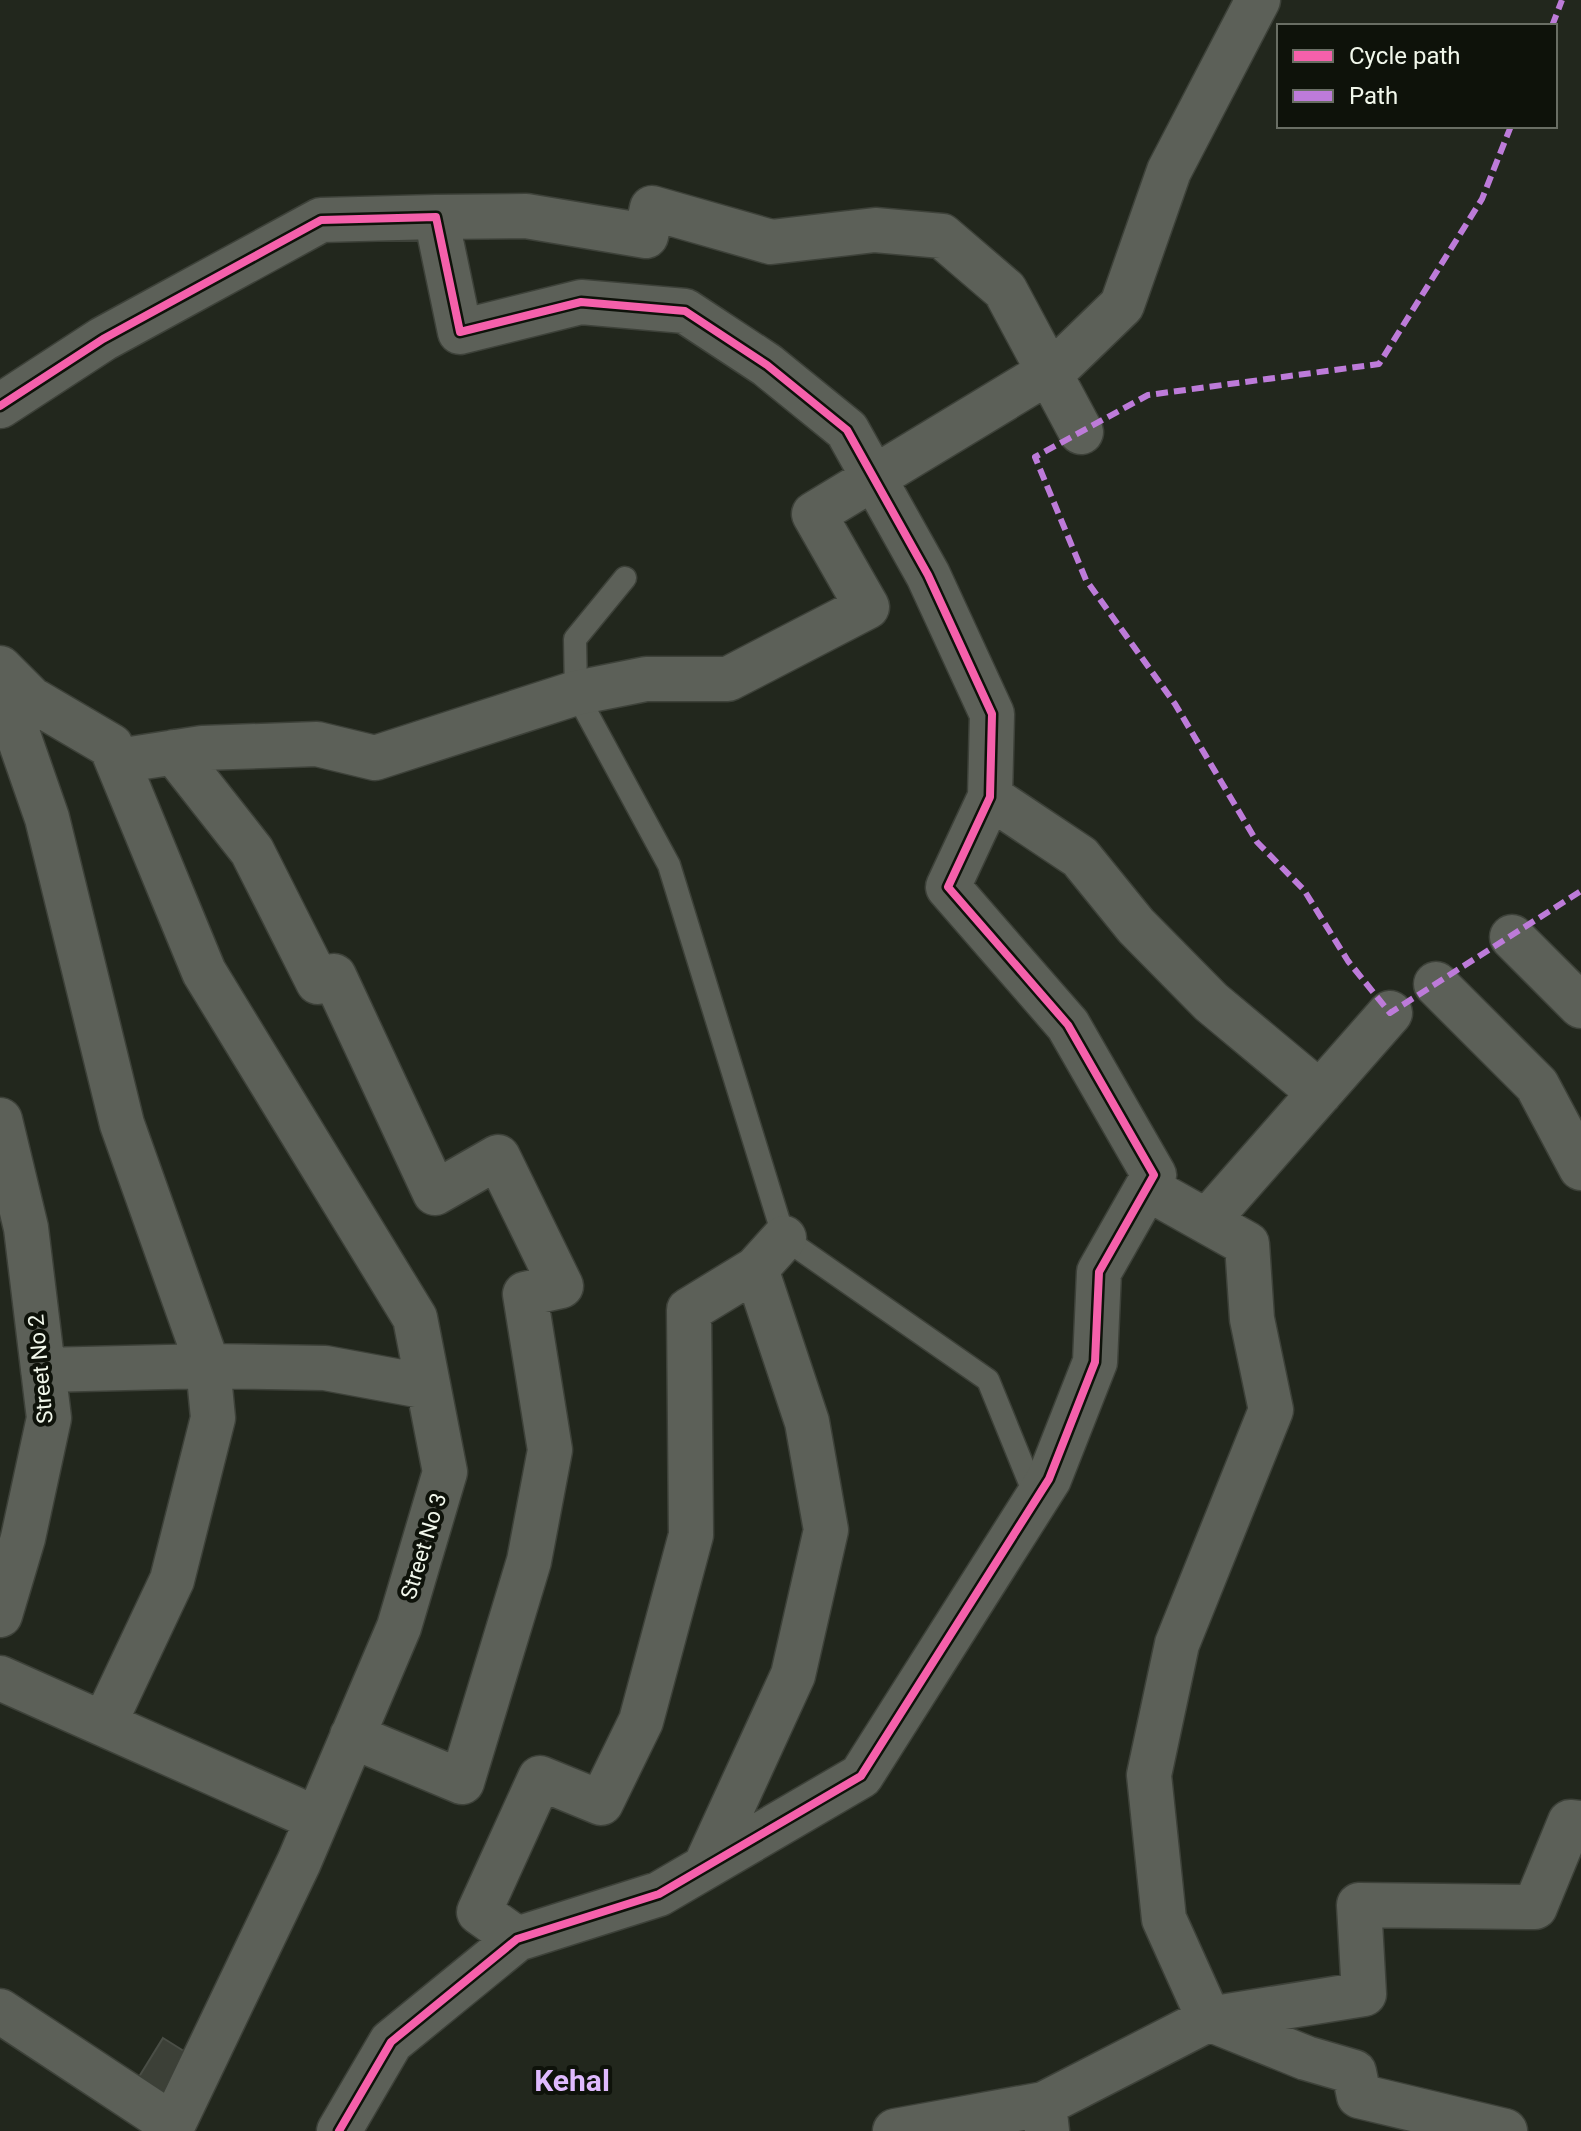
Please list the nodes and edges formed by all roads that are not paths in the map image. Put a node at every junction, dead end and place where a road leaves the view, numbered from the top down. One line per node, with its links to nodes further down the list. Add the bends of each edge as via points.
1 (1258, 0): 3 (street, via 1169,171 1122,305)
2 (436, 217): 3 (street, via 526,216 646,236 652,208 771,242 875,230 942,236 1005,290); 4 (street, via 321,220 103,339); 6 (street, via 460,332 581,302 685,311 767,365 847,430)
3 (1049, 371): 5 (street); 6 (street)
4 (0, 406)
5 (1081, 432)
6 (875, 479): 10 (street, via 814,514 867,607 728,679 646,679); 13 (street, via 928,575 992,714)
7 (625, 578): 10 (lane, via 575,639)
8 (0, 668): 12 (street, via 31,699 111,746)
9 (0, 683): 24 (street, via 47,818 122,1124)
10 (576, 693): 11 (street, via 375,758 317,744); 23 (lane, via 669,865)
11 (174, 752): 12 (street); 31 (street, via 252,851 318,982 334,976 435,1193 498,1157 561,1286 525,1294 550,1450 529,1561 462,1782)
12 (118, 761): 26 (street, Street No 3, via 204,972 415,1318)
13 (990, 797): 18 (street, via 1080,857 1136,926 1211,1002); 21 (street, via 948,887 1068,1025 1154,1175)
14 (1512, 937): 16 (street)
15 (1436, 984): 20 (street, via 1537,1085)
16 (1581, 1006)
17 (1390, 1013): 18 (street)
18 (1320, 1093): 22 (street)
19 (0, 1120): 25 (street, Street No 2, via 26,1228)
20 (1581, 1168)
21 (1147, 1188): 22 (street); 27 (street, via 1099,1272 1095,1362 1049,1479)
22 (1207, 1221): 37 (street, via 1247,1244 1252,1319 1271,1410 1177,1644 1149,1775 1164,1919)
23 (770, 1254): 27 (lane, via 988,1380); 34 (street, via 826,1530 793,1675); 35 (street, via 689,1310 691,1535 645,1707 601,1803 540,1778 479,1912)
24 (208, 1366): 25 (street); 26 (street, via 325,1368); 30 (street, via 213,1418 172,1580)
25 (43, 1370): 28 (street, Street No 2, via 49,1418)
26 (428, 1387): 31 (street, Street No 3, via 445,1472 399,1627)
27 (1036, 1498): 34 (street, via 861,1776)
28 (0, 1615)
29 (0, 1678): 30 (street)
30 (104, 1724): 32 (street)
31 (352, 1736): 32 (street, Street No 3)
32 (317, 1819): 39 (street, Street No 3)
33 (1581, 1823): 37 (street, via 1570,1822 1535,1907 1359,1905 1364,1994)
34 (705, 1867): 35 (street, via 659,1894)
35 (517, 1939): 40 (street, via 391,2042)
36 (0, 2011): 39 (street)
37 (1209, 2019): 38 (street); 42 (street, via 1354,2072 1359,2096)
38 (1046, 2117): 41 (street)
39 (172, 2128)
40 (339, 2131)
41 (895, 2131)
42 (1504, 2131)

